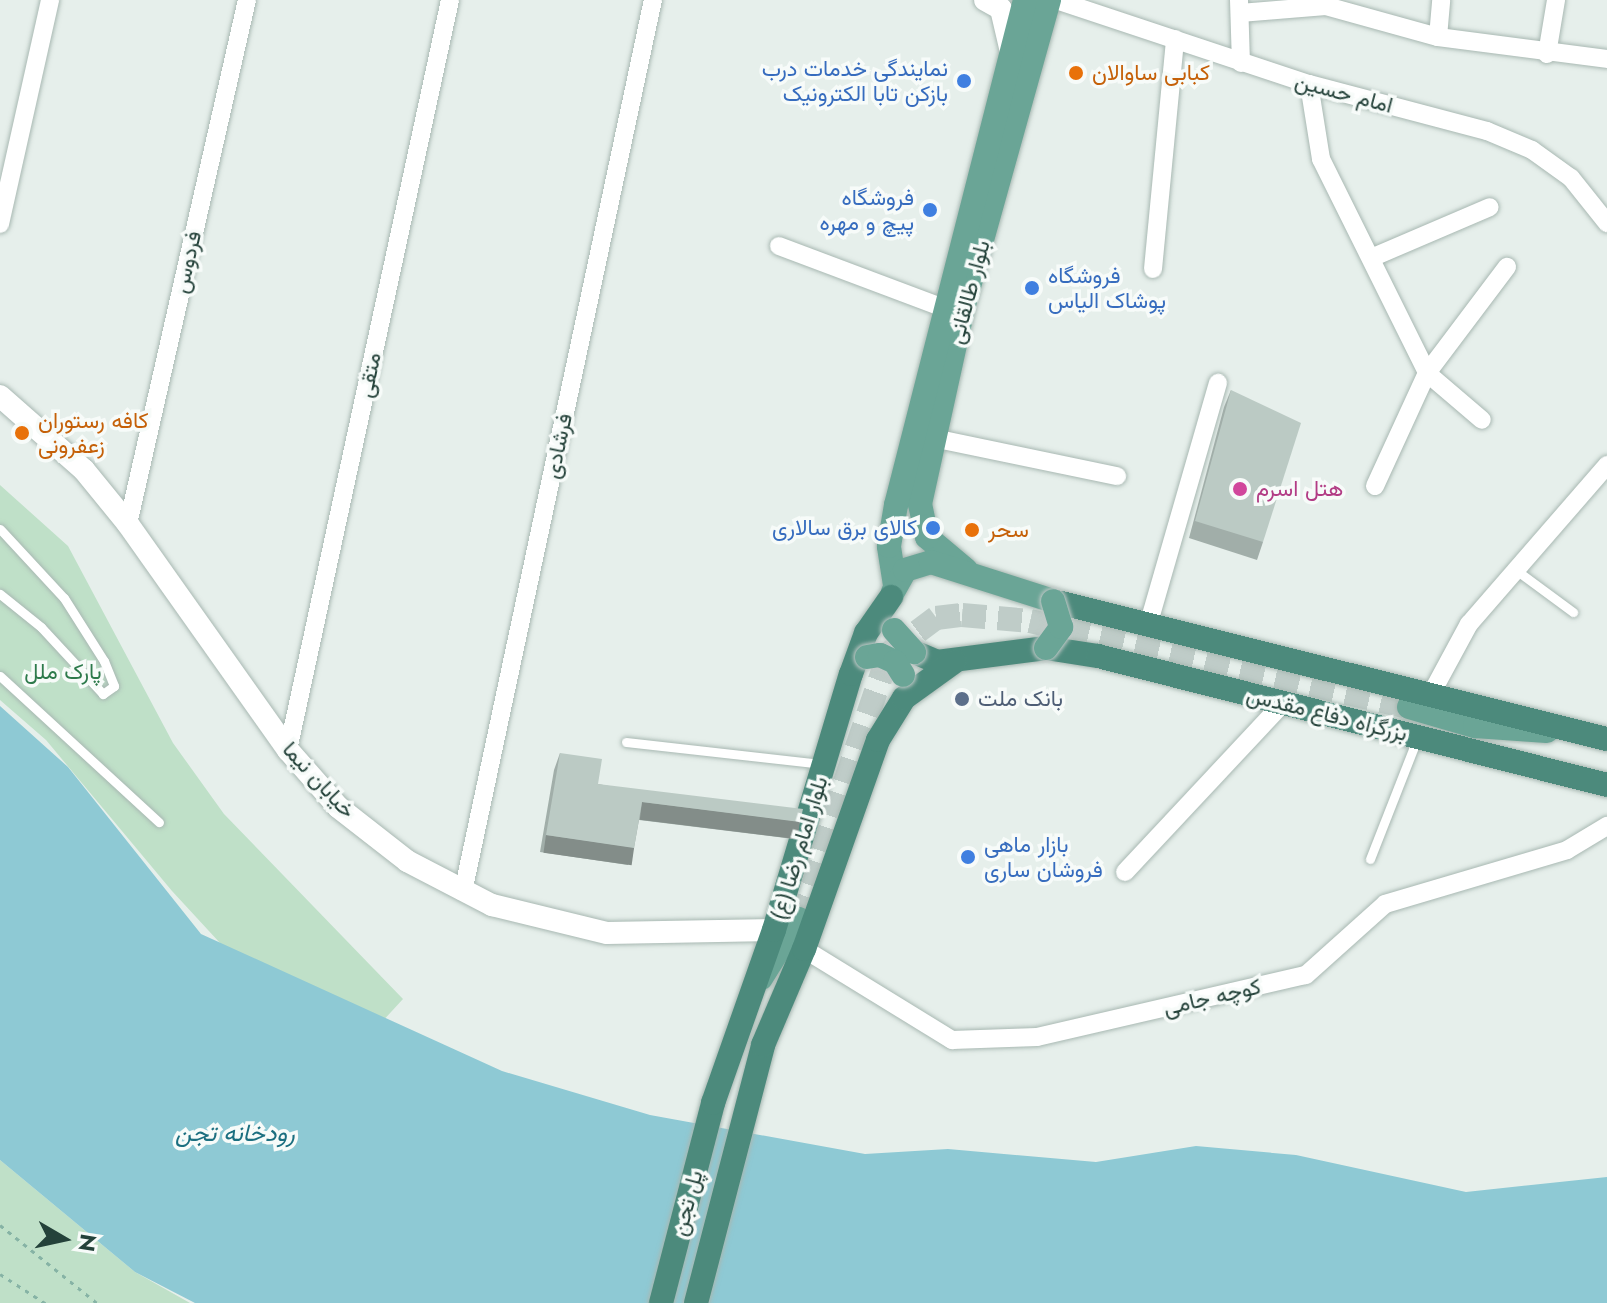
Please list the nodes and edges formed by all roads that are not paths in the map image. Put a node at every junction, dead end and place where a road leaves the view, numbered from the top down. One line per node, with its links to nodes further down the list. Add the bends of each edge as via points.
1 (50, 0): 19 (street)
2 (247, 0): 33 (street, فردوس)
3 (450, 0): 54 (street, متقی)
4 (653, 0): 61 (street, فرشادی)
5 (985, 0): 12 (street, via 1001,9)
6 (1441, 0): 10 (street)
7 (1556, 0): 13 (street)
8 (1042, 3): 11 (street, امام حسین); 12 (main road, بلوار طالقانی); 29 (main road, بلوار طالقانی)
9 (1240, 6): 10 (street, via 1326,6); 15 (street)
10 (1438, 37): 13 (street)
11 (1175, 39): 15 (street, امام حسین); 23 (street)
12 (1011, 52): 24 (main road, بلوار طالقانی)
13 (1547, 54): 14 (street)
14 (1607, 59)
15 (1241, 63): 16 (street, امام حسین)
16 (1309, 84): 18 (street, امام حسین, via 1487,131 1532,150 1571,178); 21 (street, via 1321,159)
17 (1490, 207): 21 (street)
18 (1607, 223)
19 (0, 224)
20 (779, 246): 24 (street)
21 (1371, 258): 25 (street)
22 (1507, 267): 25 (street)
23 (1153, 269)
24 (944, 308): 37 (main road, بلوار طالقانی, via 896,505 889,546)
25 (1427, 373): 28 (street); 32 (street)
26 (1218, 383): 42 (street)
27 (0, 396): 33 (street, خیابان نیما, via 84,470)
28 (1482, 420)
29 (933, 438): 31 (street); 35 (main road, بلوار طالقانی, via 920,504 927,537)
30 (1607, 465): 36 (street)
31 (1117, 476)
32 (1375, 486)
33 (128, 524): 54 (street, خیابان نیما)
34 (0, 529): 38 (lane, via 64,598 114,686 103,694 41,627)
35 (966, 570): 37 (main road, via 924,562 905,570); 39 (main road)
36 (1516, 570): 40 (lane); 48 (street, via 1469,624)
37 (893, 591): 44 (main road, بلوار طالقانی, bridge, via 894,630); 47 (highway, بلوار امام رضا (ع), via 866,633)
38 (0, 594)
39 (1053, 601): 41 (highway, بزرگراه دفاع مقدس); 43 (main road, bridge)
40 (1573, 612)
41 (1084, 614): 42 (highway, بزرگراه دفاع مقدس); 43 (main road, via 1067,630)
42 (1149, 622): 48 (highway, بزرگراه دفاع مقدس)
43 (1067, 648): 45 (highway); 50 (highway, بزرگراه دفاع مقدس)
44 (914, 652): 45 (highway, via 931,661)
45 (954, 662): 49 (highway, بلوار امام رضا (ع))
46 (0, 676): 57 (lane)
47 (850, 677): 49 (main road, bridge, via 867,657 880,655 895,662 903,675); 55 (highway, بلوار امام رضا (ع))
48 (1419, 701): 52 (highway, بزرگراه دفاع مقدس)
49 (901, 703): 64 (highway, بلوار امام رضا (ع), via 878,740)
50 (1283, 703): 51 (highway, بزرگراه دفاع مقدس); 60 (street)
51 (1418, 737): 56 (highway, بزرگراه دفاع مقدس); 59 (lane)
52 (1607, 739)
53 (626, 742): 55 (lane)
54 (288, 750): 61 (street, خیابان نیما, via 338,807 407,861)
55 (824, 764): 63 (highway, بلوار امام رضا (ع))
56 (1607, 785)
57 (159, 822)
58 (1607, 826): 64 (street, کوچه جامی, via 1567,850 1385,904 1306,975 1037,1037 952,1040)
59 (1370, 859)
60 (1125, 872)
61 (463, 892): 63 (street, خیابان نیما, via 492,905 607,933)
62 (798, 919): 65 (main road)
63 (774, 930): 65 (highway, بلوار امام رضا (ع))
64 (804, 949): 67 (highway, بلوار امام رضا (ع), via 763,1045)
65 (757, 982): 66 (highway, بلوار امام رضا (ع))
66 (713, 1103): 68 (highway, پل تجن)
67 (748, 1106): 69 (highway, پل تجن)
68 (661, 1303)
69 (696, 1303)

